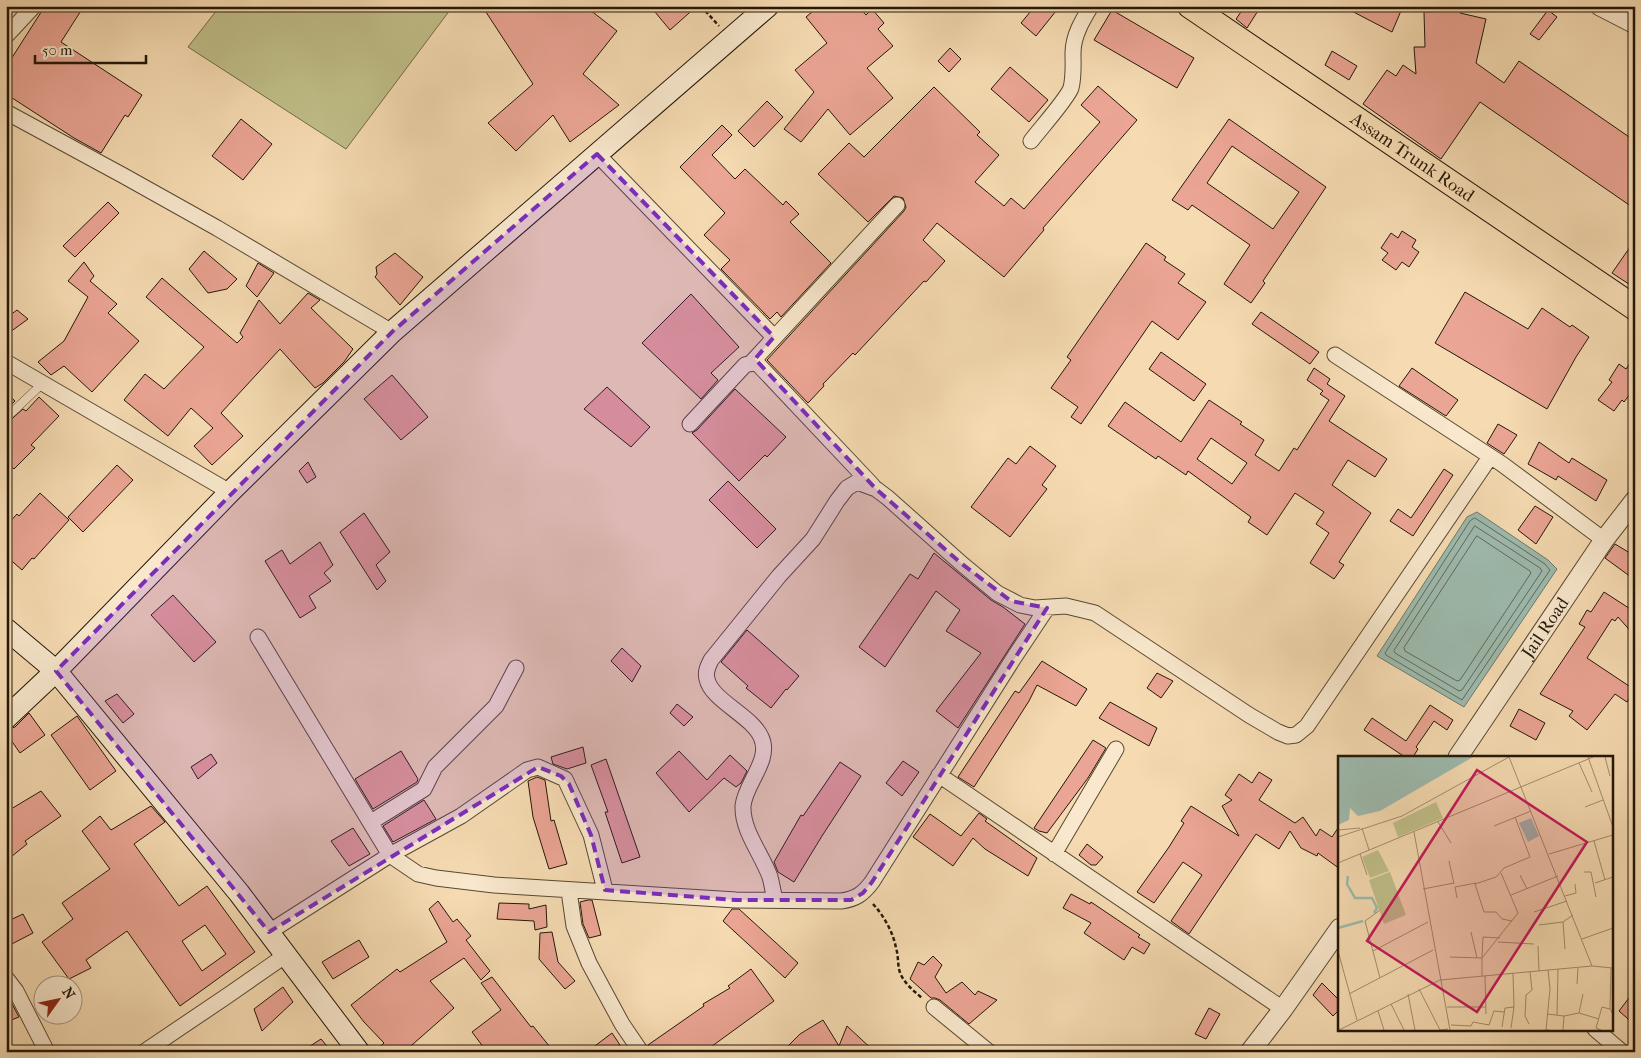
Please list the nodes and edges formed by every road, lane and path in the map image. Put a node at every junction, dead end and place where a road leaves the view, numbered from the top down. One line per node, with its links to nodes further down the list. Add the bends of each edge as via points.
1 (34, 6): 8 (street)
2 (701, 6): 9 (path)
3 (768, 6): 9 (main road)
4 (1091, 6): 11 (street, via 1075,40 1070,90)
5 (1190, 6): 14 (main road, Assam Trunk Road)
6 (1600, 6): 7 (street)
7 (1635, 24)
8 (6, 36)
9 (730, 38): 12 (main road)
10 (6, 112): 15 (street, via 217,228)
11 (1031, 141)
12 (597, 154): 15 (main road); 16 (street)
13 (897, 205): 16 (street)
14 (1635, 308)
15 (392, 332): 25 (main road)
16 (774, 337): 19 (street)
17 (1335, 355): 23 (street)
18 (6, 362): 20 (street)
19 (752, 362): 22 (street, via 745,365); 24 (street, via 760,365)
20 (43, 382): 21 (lane); 25 (street)
21 (6, 418)
22 (690, 424)
23 (1490, 457): 27 (street); 28 (street, via 1307,726 1296,735 1288,736 1249,715 1095,613 1066,606)
24 (876, 489): 28 (street, via 997,593 1020,604); 43 (street, via 857,482 847,488 813,539 779,576 707,668 707,679 713,689 757,730 764,745 743,815 770,877)
25 (230, 492): 32 (main road)
26 (1635, 500): 27 (street, Jail Road)
27 (1604, 540): 35 (street, Jail Road)
28 (1047, 608): 36 (street)
29 (6, 629): 32 (main road)
30 (258, 637): 37 (street)
31 (516, 668): 37 (street, via 496,706 435,767 424,789)
32 (56, 671): 33 (main road); 45 (main road)
33 (6, 718)
34 (1116, 749): 38 (street)
35 (1459, 756)
36 (939, 775): 38 (street); 42 (street)
37 (371, 822): 39 (street)
38 (1054, 854): 49 (street)
39 (390, 855): 40 (street, via 418,874 436,878); 41 (street, via 461,816 527,770 538,767 566,778 591,835); 45 (street)
40 (569, 890): 41 (street); 54 (street, via 574,926 589,963)
41 (605, 890): 43 (street)
42 (863, 894): 43 (street, via 841,901); 48 (path, via 879,911 889,930 901,975 908,986)
43 (768, 900)
44 (1338, 931): 49 (street)
45 (269, 932): 46 (main road)
46 (286, 955): 52 (street); 53 (main road)
47 (6, 978): 51 (street)
48 (934, 1007): 55 (street)
49 (1283, 1009): 56 (street)
50 (1596, 1030): 57 (street)
51 (47, 1052)
52 (144, 1052)
53 (359, 1052)
54 (641, 1052)
55 (989, 1052)
56 (1250, 1052)
57 (1622, 1052)

